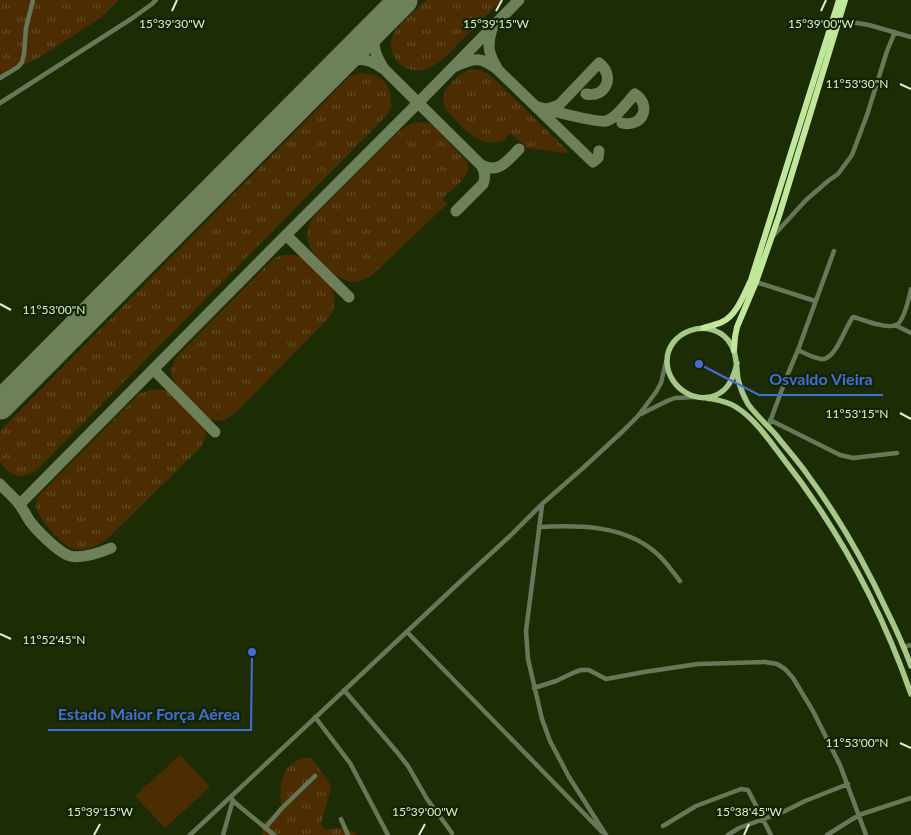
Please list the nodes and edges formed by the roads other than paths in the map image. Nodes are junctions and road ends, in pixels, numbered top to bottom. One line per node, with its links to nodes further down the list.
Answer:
1 (33, 0): 8 (street)
2 (156, 0): 9 (street)
3 (839, 0): 16 (highway)
4 (845, 0): 5 (highway)
5 (839, 20): 6 (street); 10 (highway)
6 (895, 32): 7 (street); 10 (street)
7 (911, 37)
8 (0, 78)
9 (0, 103)
10 (771, 238): 12 (highway)
11 (834, 251): 14 (street)
12 (756, 282): 14 (street); 18 (highway)
13 (911, 289): 15 (street)
14 (815, 301): 19 (street)
15 (895, 325): 17 (street); 19 (street)
16 (703, 328): 18 (main road); 20 (main road)
17 (911, 333)
18 (734, 350): 21 (main road)
19 (798, 350): 25 (street)
20 (667, 360): 22 (main road); 24 (street)
21 (737, 363): 23 (main road); 26 (main road)
22 (695, 397): 23 (main road); 24 (street)
23 (702, 398): 37 (main road)
24 (638, 416): 28 (street)
25 (770, 420): 26 (street); 27 (street)
26 (768, 427): 33 (main road)
27 (897, 453)
28 (542, 504): 29 (street); 31 (street)
29 (539, 527): 30 (street); 35 (street)
30 (680, 582)
31 (407, 632): 36 (street); 55 (street)
32 (911, 645): 33 (street)
33 (904, 647): 34 (main road)
34 (911, 666)
35 (534, 688): 40 (street); 55 (street)
36 (344, 690): 38 (street); 49 (street)
37 (911, 694)
38 (315, 717): 41 (street); 54 (street)
39 (315, 776): 48 (street)
40 (848, 784): 44 (street); 46 (street)
41 (233, 794): 43 (street); 50 (street)
42 (911, 798): 44 (street)
43 (232, 801): 48 (street); 51 (street)
44 (859, 815): 58 (street); 59 (street)
45 (341, 819): 53 (street)
46 (764, 820): 47 (street); 56 (street); 57 (street)
47 (663, 826)
48 (265, 828): 52 (street)
49 (452, 833)
50 (190, 835)
51 (223, 835)
52 (274, 835)
53 (348, 835)
54 (388, 835)
55 (605, 835)
56 (728, 835)
57 (771, 835)
58 (827, 835)
59 (866, 835)

